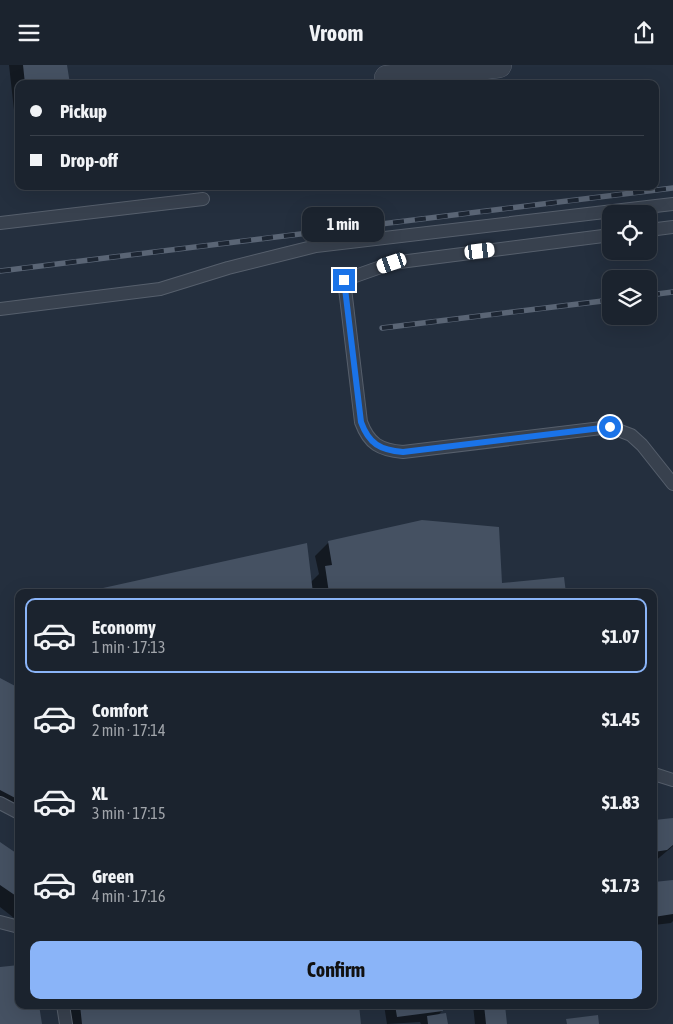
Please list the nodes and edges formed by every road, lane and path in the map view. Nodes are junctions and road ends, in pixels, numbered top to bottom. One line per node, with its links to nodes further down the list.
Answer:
1 (499, 65): 2 (street)
2 (387, 78)
3 (203, 199): 5 (lane)
4 (673, 204): 9 (lane)
5 (0, 223)
6 (673, 227): 7 (lane)
7 (657, 229)
8 (602, 236): 10 (lane)
9 (0, 309)
10 (673, 484)
11 (657, 775): 12 (lane)
12 (673, 780)
13 (0, 803): 14 (lane)
14 (15, 811)
15 (0, 922): 16 (lane)
16 (15, 926)
17 (64, 1009): 18 (lane)
18 (66, 1024)

